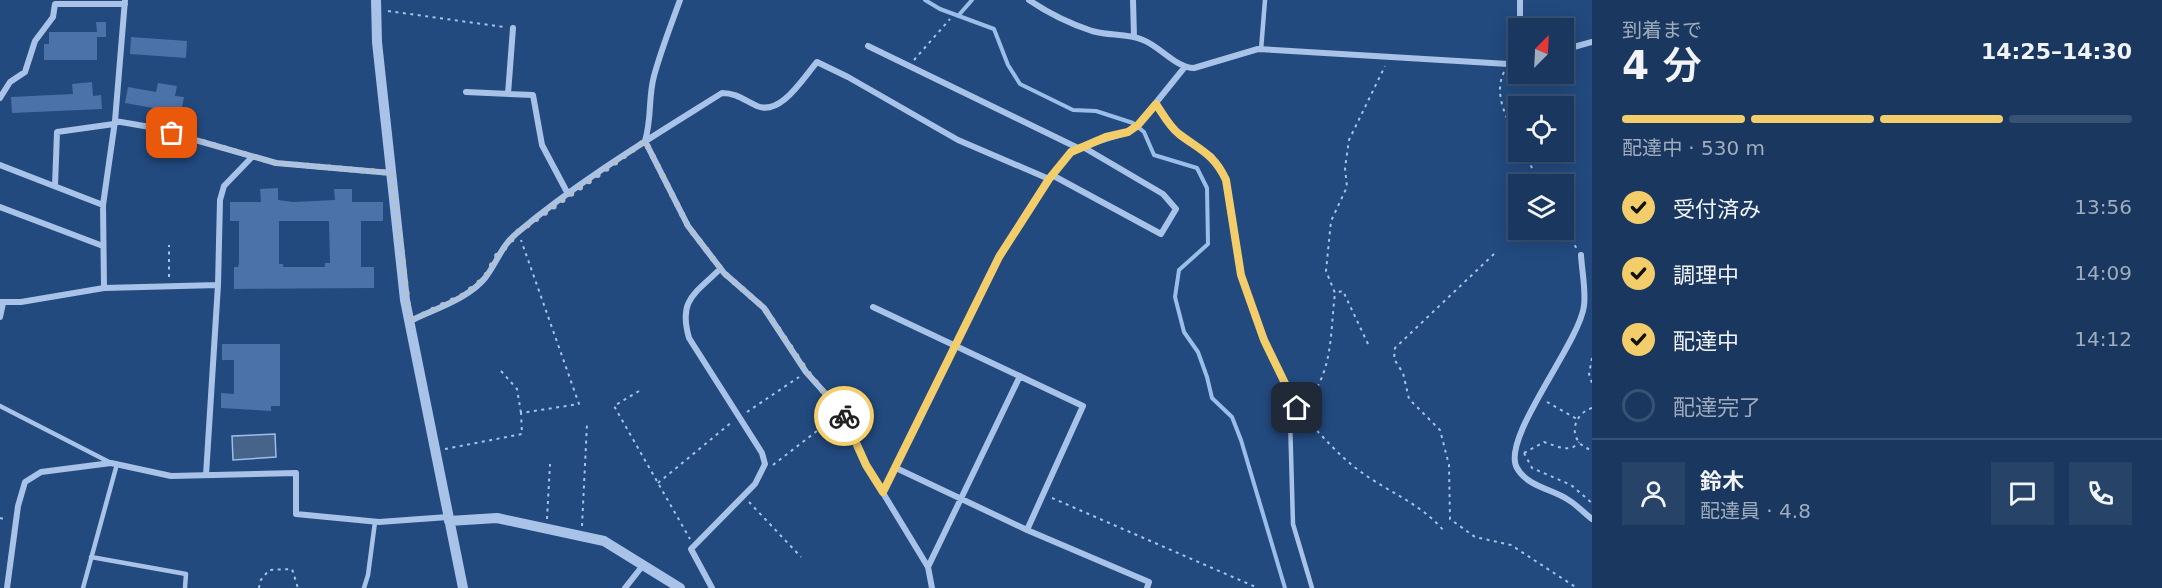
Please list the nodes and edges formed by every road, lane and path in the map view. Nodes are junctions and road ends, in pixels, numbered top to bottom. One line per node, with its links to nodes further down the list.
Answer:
1 (680, 0): 26 (street)
2 (1029, 0): 11 (street)
3 (1133, 0): 11 (street)
4 (1265, 0): 15 (lane)
5 (1520, 0): 8 (street)
6 (125, 2): 22 (street); 25 (street)
7 (376, 5): 10 (path); 30 (street)
8 (1520, 18)
9 (950, 19): 18 (path)
10 (513, 28): 21 (street)
11 (1134, 36): 19 (street)
12 (1592, 42): 14 (street)
13 (868, 46): 18 (street)
14 (1574, 47)
15 (1261, 50): 16 (street); 19 (street)
16 (1389, 58): 17 (street); 45 (path)
17 (1508, 64): 24 (path)
18 (909, 66): 27 (street)
19 (1184, 68): 23 (street)
20 (466, 92): 21 (street)
21 (508, 94): 33 (street)
22 (0, 98)
23 (1156, 104): 27 (street); 60 (lane)
24 (1508, 117)
25 (115, 122): 28 (street); 32 (street); 34 (street)
26 (645, 141): 31 (street); 33 (street); 41 (street)
27 (1080, 147): 31 (street); 31 (street)
28 (252, 157): 30 (street); 42 (street)
29 (0, 165): 32 (street)
30 (392, 173): 49 (street)
31 (1051, 177): 51 (street)
32 (55, 186): 34 (street)
33 (568, 194): 36 (street)
34 (103, 205): 38 (street)
35 (0, 207): 38 (street)
36 (518, 232): 49 (street); 63 (path)
37 (169, 245): 43 (path)
38 (103, 246): 44 (street)
39 (1494, 254): 109 (path)
40 (1581, 255): 84 (street)
41 (720, 269): 54 (street); 64 (street)
42 (218, 285): 43 (street); 75 (street)
43 (168, 286): 44 (street)
44 (104, 288): 46 (street)
45 (1335, 293): 50 (path); 60 (path)
46 (1, 302): 48 (street)
47 (873, 307): 51 (street)
48 (0, 317)
49 (410, 321): 70 (street)
50 (1368, 344)
51 (956, 345): 55 (street); 74 (street)
52 (1592, 358): 56 (path)
53 (501, 371): 63 (path)
54 (807, 372): 62 (street); 64 (path)
55 (1020, 376): 79 (street); 81 (street)
56 (1592, 383)
57 (639, 391): 77 (path)
58 (1547, 402): 65 (path)
59 (0, 406): 72 (lane)
60 (1297, 408): 88 (path); 108 (lane)
61 (1592, 408): 65 (path)
62 (842, 412): 76 (path); 78 (street)
63 (520, 413): 70 (path)
64 (739, 417): 76 (street); 77 (path)
65 (1577, 419): 68 (path)
66 (587, 424): 89 (path)
67 (1524, 442): 71 (path)
68 (1579, 442): 69 (path); 71 (path)
69 (1592, 450)
70 (436, 451): 83 (street)
71 (1524, 453): 82 (path)
72 (114, 463): 75 (street); 91 (lane); 95 (street)
73 (550, 464): 86 (path)
74 (896, 468): 78 (street); 81 (street)
75 (206, 475): 85 (street)
76 (759, 476): 80 (street)
77 (658, 483): 90 (path)
78 (883, 492): 94 (street)
79 (1044, 494): 87 (street); 107 (path)
80 (743, 495): 90 (street); 92 (path)
81 (962, 499): 87 (street); 94 (street)
82 (1592, 503)
83 (449, 519): 85 (street); 86 (street); 101 (street)
84 (1592, 519)
85 (375, 522): 100 (lane)
86 (546, 527): 89 (street)
87 (1027, 530): 106 (street)
88 (1444, 531)
89 (581, 535): 93 (street)
90 (693, 544): 104 (street)
91 (91, 557): 96 (lane); 97 (lane)
92 (801, 557)
93 (644, 563): 102 (street); 103 (street)
94 (928, 567): 105 (street)
95 (7, 588)
96 (83, 588)
97 (185, 588)
98 (259, 588): 99 (path)
99 (298, 588)
100 (364, 588)
101 (463, 588)
102 (625, 588)
103 (680, 588)
104 (712, 588)
105 (932, 588)
106 (1147, 588)
107 (1258, 588)
108 (1312, 588)
109 (1577, 588)

